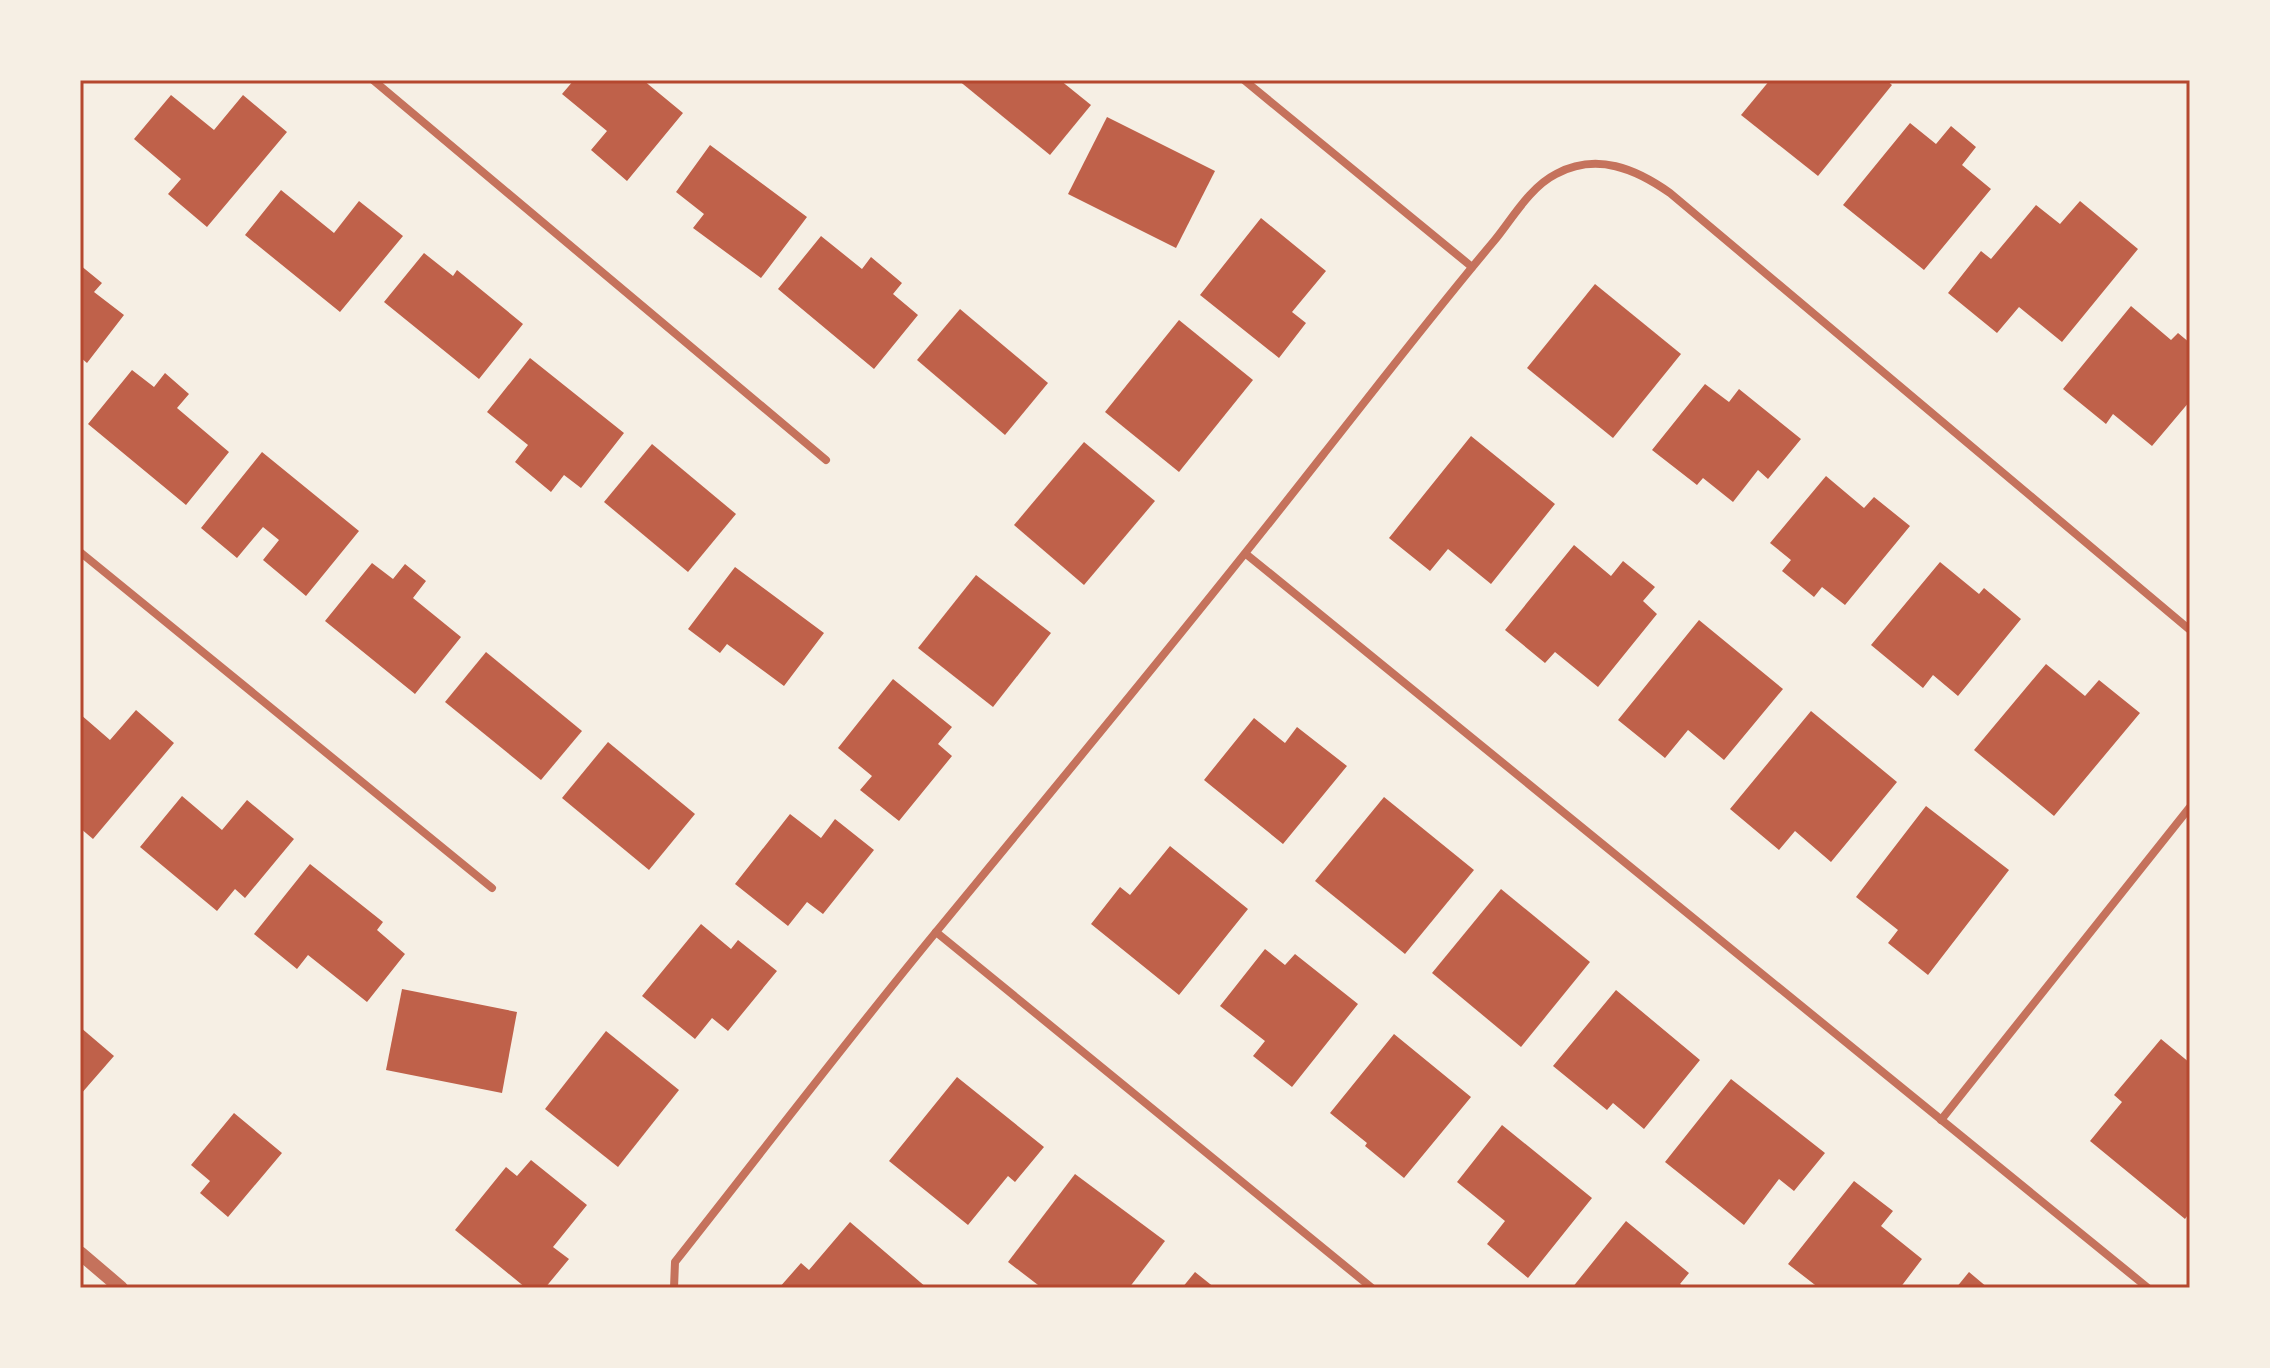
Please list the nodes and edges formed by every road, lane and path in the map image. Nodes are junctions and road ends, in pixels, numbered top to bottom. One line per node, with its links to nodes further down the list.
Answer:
1 (373, 80): 4 (street)
2 (1244, 80): 3 (street)
3 (1472, 267): 6 (street); 7 (street)
4 (826, 460)
5 (80, 552): 9 (street)
6 (1246, 554): 10 (street); 11 (street)
7 (2190, 630)
8 (2190, 807): 11 (street)
9 (492, 888)
10 (936, 932): 14 (street); 15 (street)
11 (1941, 1120): 16 (street)
12 (80, 1253): 13 (street)
13 (121, 1288)
14 (674, 1288)
15 (1372, 1288)
16 (2148, 1288)

